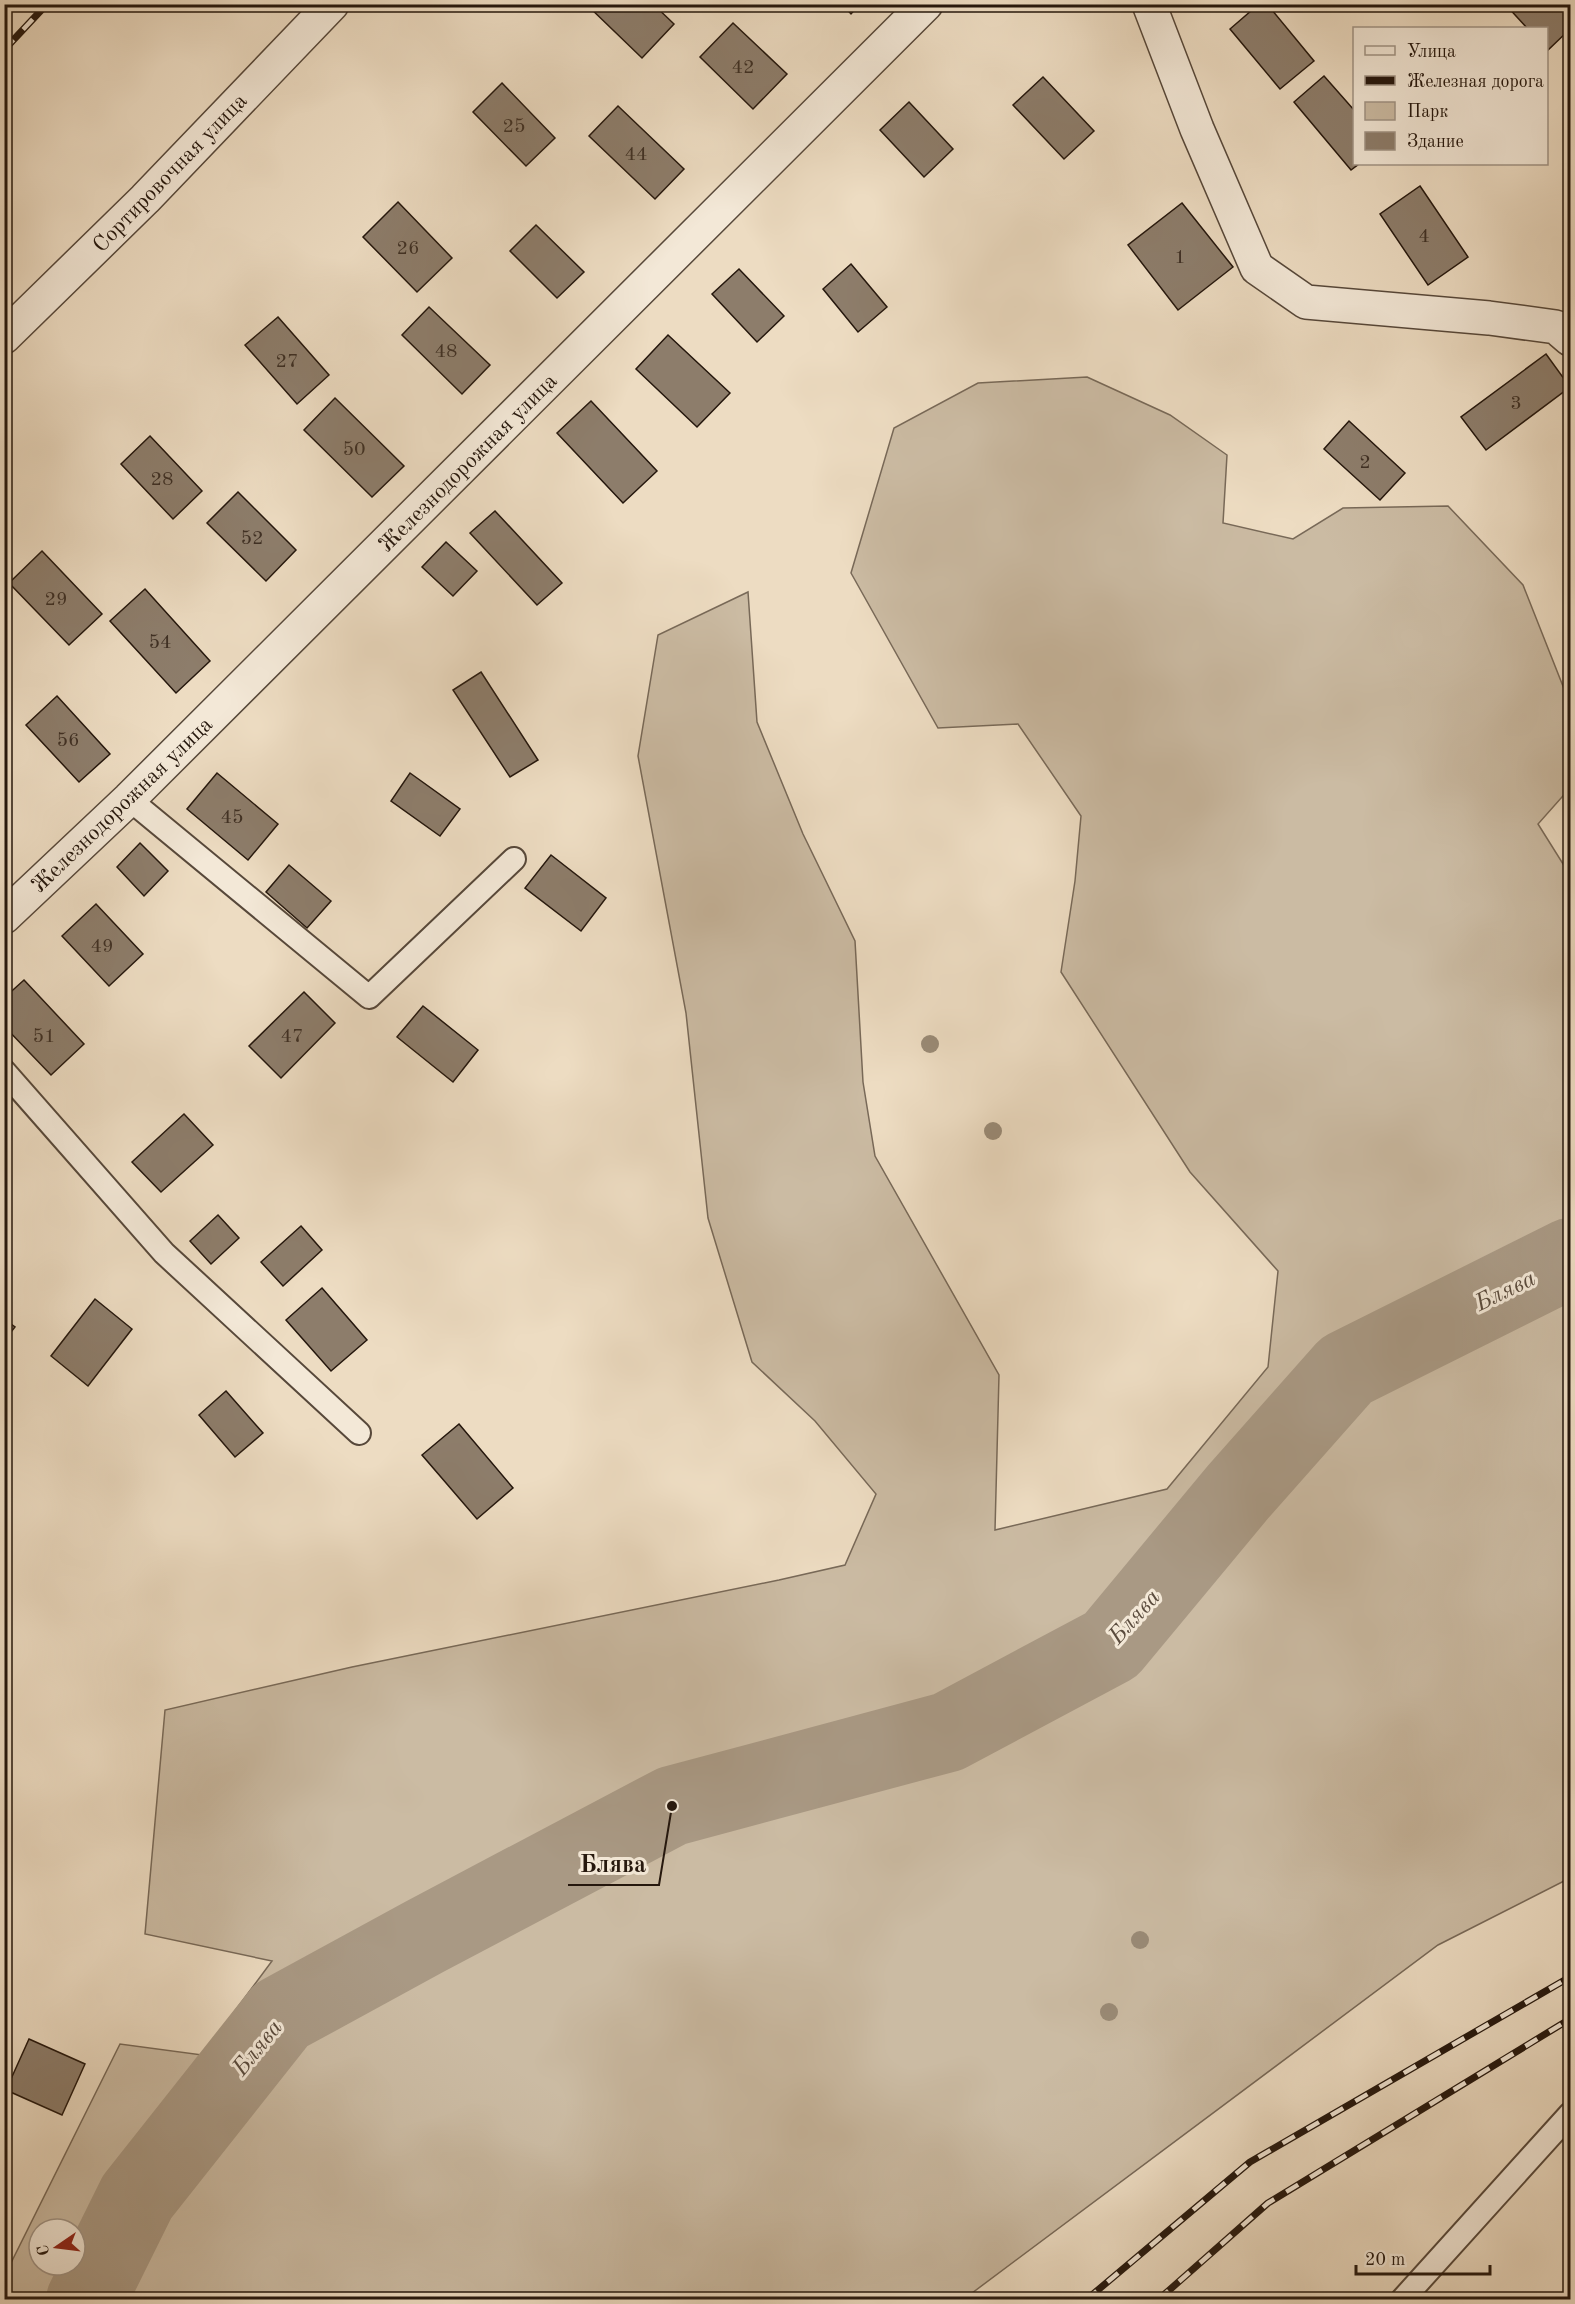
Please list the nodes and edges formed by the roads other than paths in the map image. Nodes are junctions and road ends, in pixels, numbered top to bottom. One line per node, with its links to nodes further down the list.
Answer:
1 (332, 4): 4 (street, Сортировочная улица)
2 (926, 4): 6 (street, Железнодорожная улица)
3 (1149, 4): 5 (street)
4 (4, 337)
5 (1570, 339)
6 (129, 799): 7 (lane); 8 (street, Железнодорожная улица)
7 (514, 859)
8 (4, 917)
9 (4, 1071): 10 (lane)
10 (359, 1433)
11 (1570, 2114): 12 (lane)
12 (1402, 2300)

